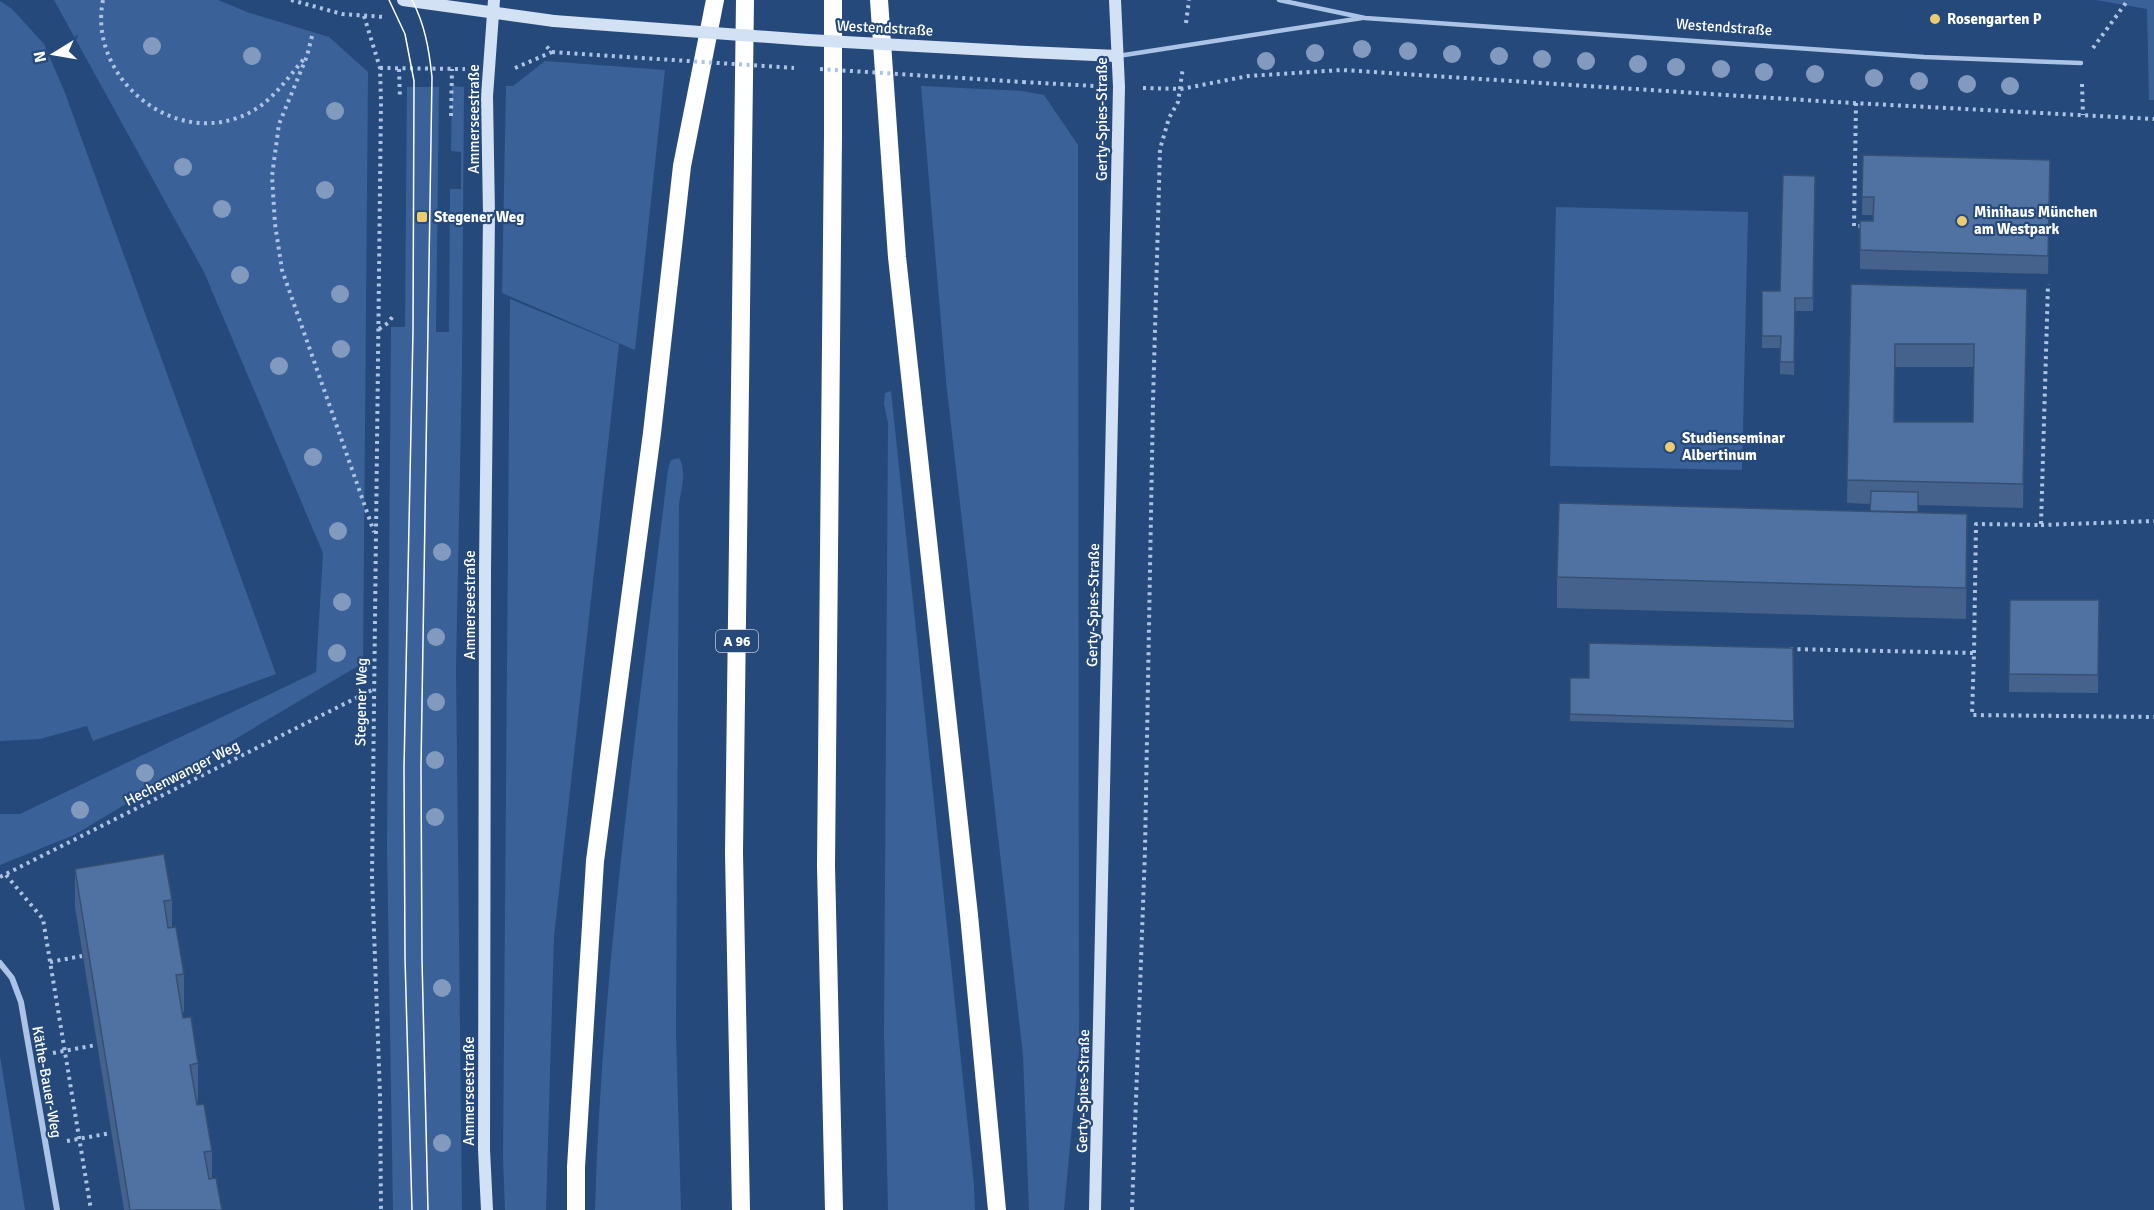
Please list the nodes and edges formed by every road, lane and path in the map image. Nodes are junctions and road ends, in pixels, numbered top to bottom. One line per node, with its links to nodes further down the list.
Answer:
1 (103, 0): 16 (path)
2 (291, 0): 32 (path, Stegener Weg)
3 (403, 0): 12 (main road, Westendstraße)
4 (494, 0): 12 (main road, Ammerseestraße)
5 (715, 0): 55 (highway)
6 (745, 0): 56 (highway, A 96)
7 (833, 0): 57 (highway)
8 (879, 0): 58 (highway)
9 (1115, 0): 17 (main road, Gerty-Spies-Straße)
10 (1280, 0): 13 (lane, Westendstraße)
11 (2128, 0): 18 (path)
12 (494, 13): 17 (main road, Westendstraße, bridge); 54 (main road, Ammerseestraße)
13 (1365, 18): 17 (lane, Westendstraße); 18 (lane, Westendstraße)
14 (312, 36): 16 (path)
15 (552, 52): 20 (path, bridge)
16 (307, 56): 35 (path)
17 (1117, 56): 59 (main road, Gerty-Spies-Straße)
18 (2081, 63): 27 (path)
19 (399, 68): 24 (path)
20 (799, 68)
21 (452, 69): 26 (path)
22 (811, 69): 23 (path, bridge)
23 (1023, 82)
24 (400, 98)
25 (1856, 103): 27 (path); 29 (path); 60 (path)
26 (451, 116)
27 (2083, 116): 28 (path)
28 (2154, 119)
29 (1874, 226)
30 (2048, 284): 34 (path)
31 (393, 316): 32 (path)
32 (378, 329): 35 (path, Stegener Weg)
33 (2154, 521): 34 (path)
34 (2041, 525): 37 (path)
35 (375, 536): 38 (path, Stegener Weg)
36 (1784, 649): 37 (path)
37 (1974, 654): 39 (path)
38 (374, 689): 40 (path, Hechenwanger Weg); 53 (path, Stegener Weg)
39 (2154, 717)
40 (6, 875): 41 (path, Hechenwanger Weg); 43 (path)
41 (0, 877)
42 (82, 956): 43 (path)
43 (50, 962): 46 (path)
44 (0, 963): 51 (street, Käthe-Bauer-Weg)
45 (96, 1045): 46 (path)
46 (64, 1050): 47 (path); 49 (path)
47 (42, 1054)
48 (111, 1133): 49 (path)
49 (79, 1139): 50 (path); 52 (path)
50 (57, 1143)
51 (57, 1210)
52 (91, 1210)
53 (381, 1210)
54 (487, 1210)
55 (576, 1210)
56 (741, 1210)
57 (834, 1210)
58 (997, 1210)
59 (1095, 1210)
60 (1132, 1210)

